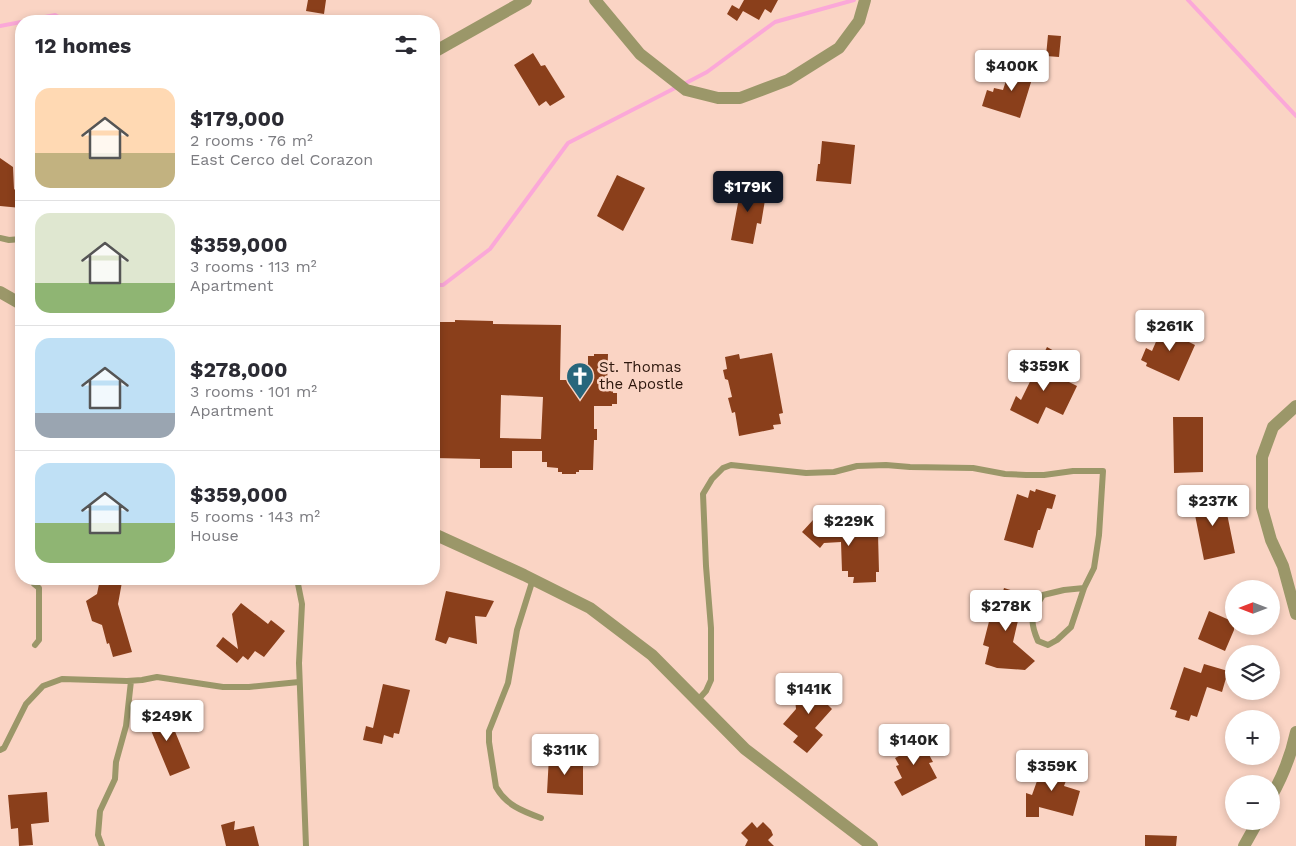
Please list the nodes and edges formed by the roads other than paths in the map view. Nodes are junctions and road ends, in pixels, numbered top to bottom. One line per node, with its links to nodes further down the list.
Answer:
1 (526, 0): 4 (street)
2 (595, 0): 3 (street)
3 (865, 0)
4 (440, 49)
5 (0, 238): 6 (lane)
6 (15, 240)
7 (0, 292): 8 (street)
8 (15, 301)
9 (1296, 406): 15 (street)
10 (440, 537): 11 (street)
11 (532, 579): 19 (street); 23 (lane)
12 (35, 585): 16 (lane)
13 (298, 585): 18 (lane)
14 (1084, 588): 14 (lane); 19 (lane)
15 (1296, 614)
16 (35, 645)
17 (131, 680): 18 (lane); 21 (lane); 25 (lane)
18 (300, 682): 26 (lane)
19 (697, 701): 27 (street)
20 (1296, 732): 22 (street)
21 (0, 750)
22 (1280, 781)
23 (541, 818)
24 (1253, 830): 28 (street)
25 (102, 846)
26 (306, 846)
27 (872, 846)
28 (1244, 846)

